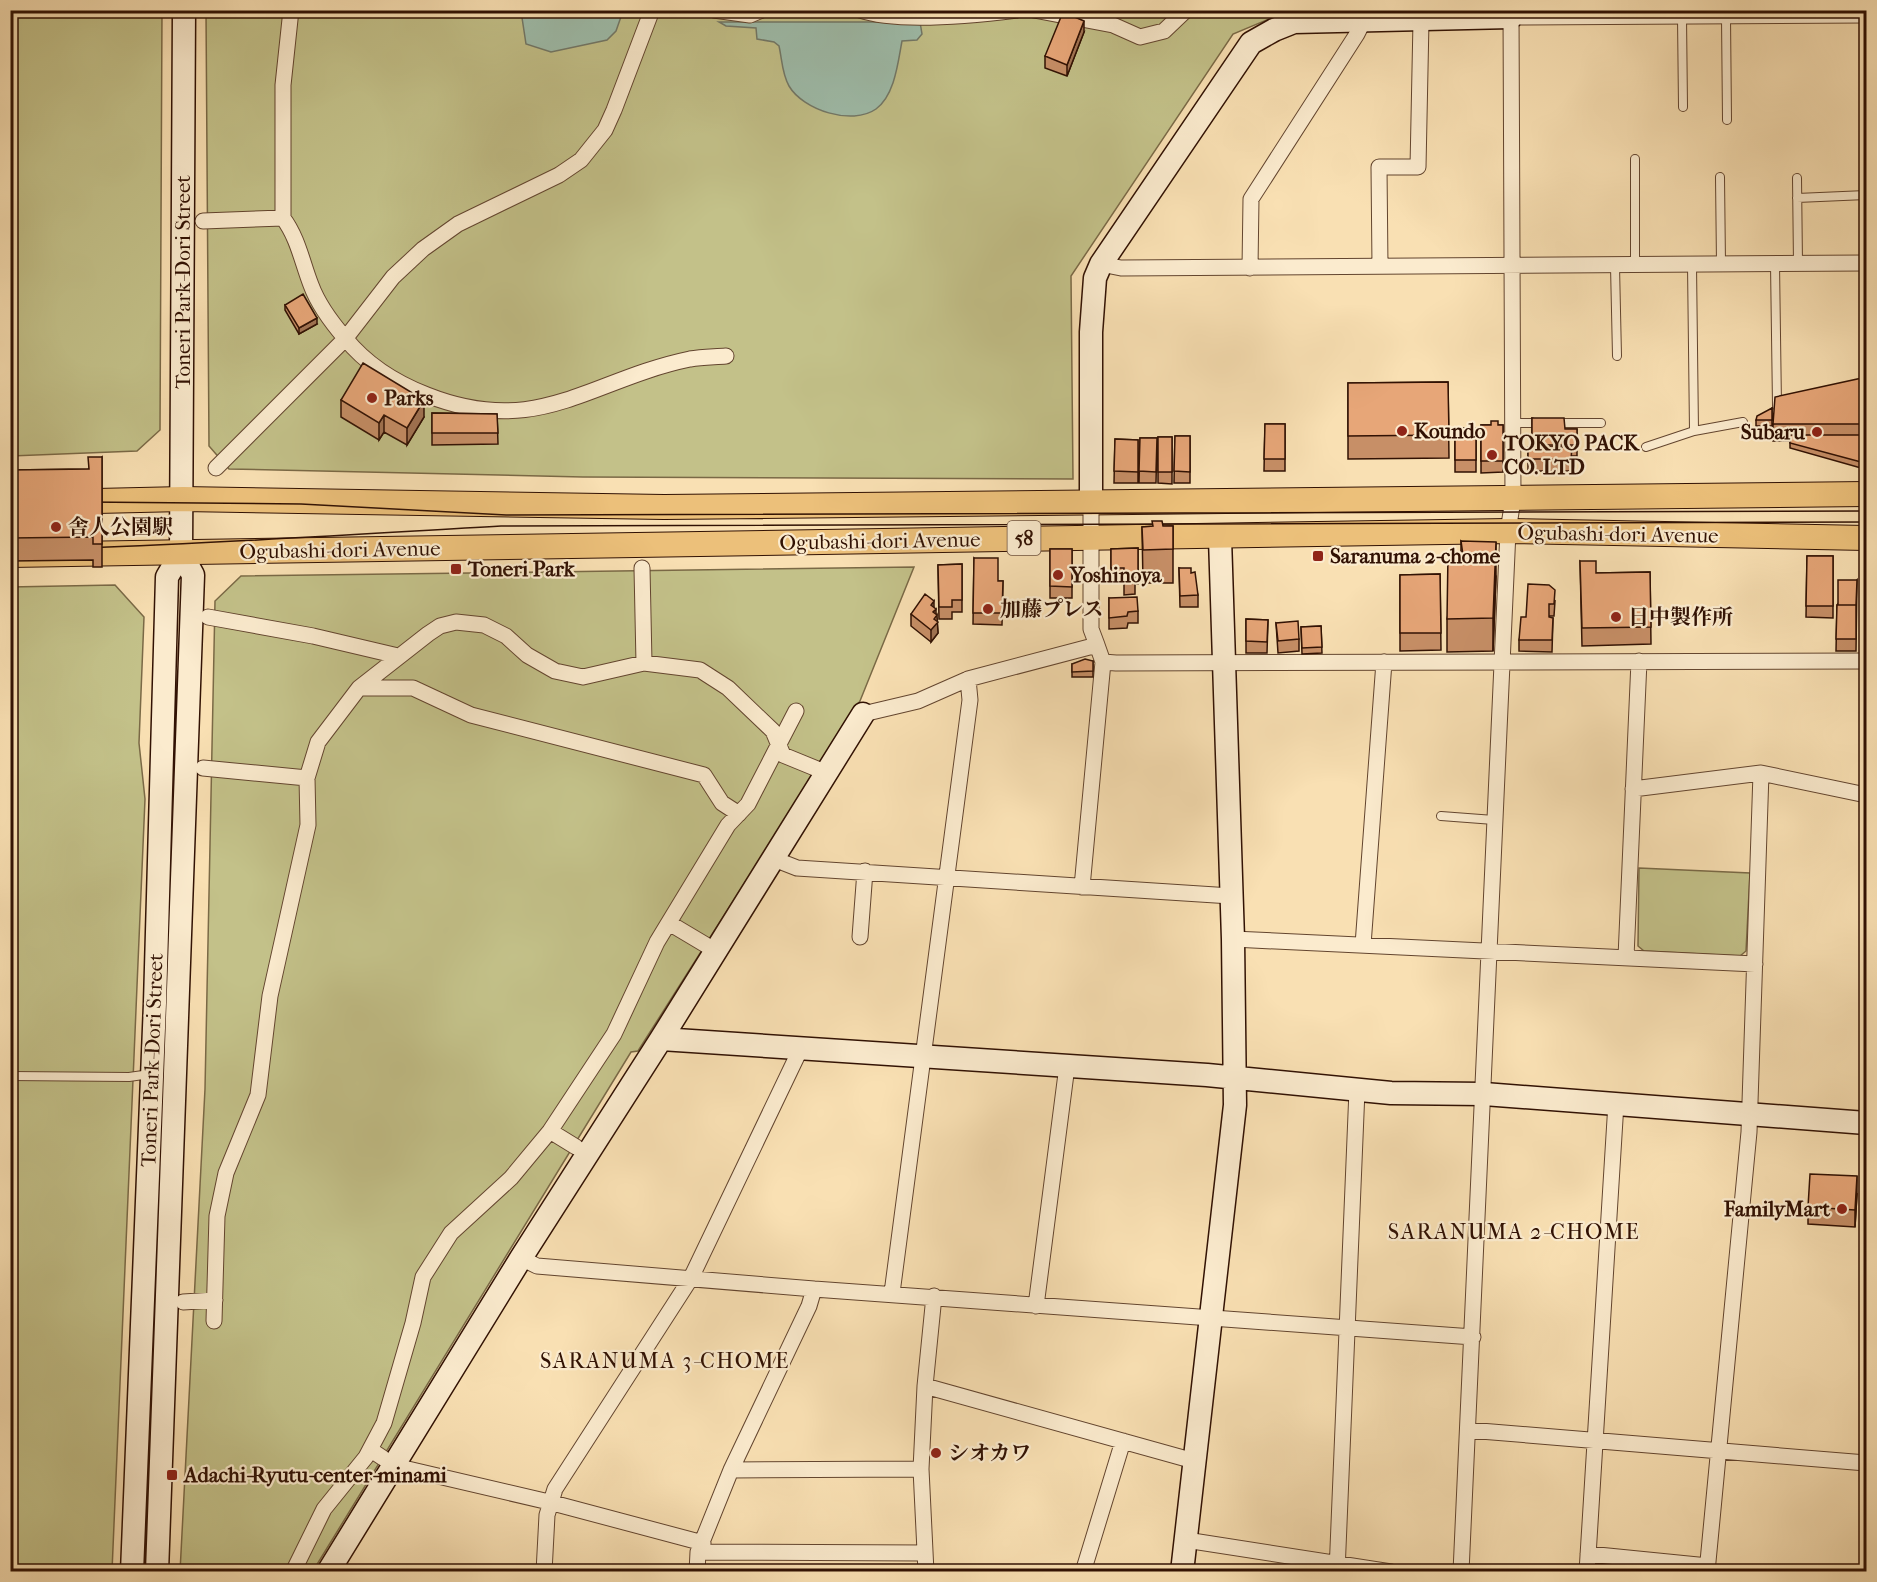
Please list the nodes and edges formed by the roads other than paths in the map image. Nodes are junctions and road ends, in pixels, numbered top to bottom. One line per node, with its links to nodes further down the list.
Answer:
1 (184, 10): 49 (street, Toneri Park-Dori Street)
2 (291, 10): 25 (street)
3 (714, 10): 4 (street)
4 (762, 10)
5 (860, 10): 6 (street)
6 (1017, 10)
7 (1034, 10): 9 (street)
8 (1186, 10): 9 (street)
9 (1060, 13)
10 (1821, 13): 12 (street); 15 (street)
11 (1511, 14): 13 (street); 14 (street); 30 (street)
12 (1866, 15)
13 (1428, 17): 17 (street); 35 (street)
14 (1682, 17): 15 (street); 18 (lane)
15 (1726, 17): 19 (lane)
16 (649, 18): 38 (street)
17 (1364, 20): 29 (street); 37 (street)
18 (1683, 107)
19 (1727, 120)
20 (1635, 159): 33 (lane)
21 (1720, 177): 31 (lane)
22 (1797, 178): 23 (lane)
23 (1797, 198): 24 (lane); 27 (lane)
24 (1866, 198)
25 (283, 218): 26 (street); 38 (street)
26 (203, 221)
27 (1798, 263): 28 (street); 32 (street)
28 (1866, 263)
29 (1101, 264): 37 (street); 52 (street)
30 (1513, 264): 35 (street); 36 (street); 43 (street)
31 (1721, 264): 32 (street); 34 (street)
32 (1775, 264): 41 (lane)
33 (1635, 265): 34 (street); 36 (street)
34 (1692, 265): 45 (lane)
35 (1380, 266): 37 (street)
36 (1615, 266): 40 (lane)
37 (1250, 268)
38 (345, 339): 39 (street); 47 (street)
39 (726, 356)
40 (1617, 356)
41 (1777, 406)
42 (1743, 422): 45 (lane)
43 (1513, 423): 44 (lane); 50 (street)
44 (1601, 423)
45 (1694, 431): 46 (lane)
46 (1646, 447)
47 (216, 468)
48 (1866, 494): 50 (main road, Ogubashi-dori Avenue / 58)
49 (183, 499): 51 (main road, 58); 52 (main road, Ogubashi-dori Avenue / 58); 57 (street, Toneri Park-Dori Street)
50 (1513, 500): 52 (main road, Ogubashi-dori Avenue / 58); 53 (street)
51 (10, 503)
52 (1091, 503): 54 (street)
53 (1508, 531): 55 (main road, Ogubashi-dori Avenue / 58); 56 (main road, Ogubashi-dori Avenue / 58); 67 (street)
54 (1090, 537): 55 (main road, Ogubashi-dori Avenue / 58); 57 (main road, Ogubashi-dori Avenue / 58); 61 (street)
55 (1220, 538): 69 (street)
56 (1866, 538)
57 (181, 553): 58 (main road, 58); 101 (street, Toneri Park-Dori Street); 141 (street, Toneri Park-Dori Street)
58 (10, 555)
59 (642, 568): 68 (street)
60 (208, 617): 62 (street)
61 (1097, 645): 65 (street); 70 (street)
62 (398, 656): 68 (street); 71 (street)
63 (1638, 661): 64 (street); 67 (street); 79 (street)
64 (1866, 661)
65 (1103, 662): 69 (street); 87 (street)
66 (1384, 662): 67 (street); 69 (street); 92 (street)
67 (1503, 662): 83 (street)
68 (645, 663): 74 (street)
69 (1223, 663): 88 (street)
70 (968, 679): 73 (street); 86 (street)
71 (359, 688): 78 (street); 81 (street)
72 (796, 711): 74 (street)
73 (863, 714): 76 (street)
74 (778, 744): 76 (street); 81 (street)
75 (203, 768): 78 (street)
76 (827, 773): 84 (street)
77 (1761, 773): 79 (street); 80 (street); 96 (street)
78 (307, 778): 116 (street)
79 (1633, 789): 95 (street)
80 (1866, 795)
81 (739, 814): 89 (street)
82 (1441, 816): 83 (lane)
83 (1494, 820): 94 (street)
84 (774, 859): 85 (street); 93 (street)
85 (865, 871): 86 (street); 90 (street)
86 (947, 877): 87 (street); 99 (street)
87 (1082, 887): 88 (street)
88 (1231, 896): 91 (street)
89 (669, 923): 93 (street); 109 (street)
90 (860, 937)
91 (1233, 939): 92 (street); 103 (street)
92 (1363, 945): 94 (street)
93 (716, 951): 97 (street)
94 (1490, 951): 95 (street); 105 (street)
95 (1626, 957): 96 (street)
96 (1755, 964): 107 (street)
97 (661, 1039): 98 (street); 111 (street)
98 (800, 1050): 99 (street); 112 (street)
99 (924, 1056): 100 (street); 114 (street)
100 (1067, 1066): 103 (street); 118 (street)
101 (152, 1074): 102 (lane); 140 (street, Toneri Park-Dori Street)
102 (10, 1076)
103 (1234, 1077): 104 (street); 119 (street)
104 (1357, 1090): 105 (street); 121 (street)
105 (1484, 1094): 106 (street); 122 (street)
106 (1616, 1103): 107 (street); 126 (street)
107 (1750, 1113): 108 (street); 127 (street)
108 (1866, 1123)
109 (550, 1131): 110 (street); 128 (street)
110 (576, 1147)
111 (521, 1258): 112 (street); 128 (street)
112 (691, 1278): 113 (street); 133 (street)
113 (814, 1289): 114 (street); 132 (street)
114 (892, 1293): 115 (street)
115 (934, 1296): 118 (street); 123 (street)
116 (214, 1300): 117 (street); 120 (street)
117 (183, 1302)
118 (1035, 1306): 119 (street)
119 (1209, 1319): 121 (street); 129 (street)
120 (214, 1321)
121 (1346, 1329): 122 (street); 138 (street)
122 (1473, 1337): 124 (street)
123 (925, 1386): 125 (street); 131 (street)
124 (1468, 1430): 126 (street); 150 (street)
125 (1123, 1441): 129 (street); 147 (street)
126 (1595, 1441): 127 (street); 137 (street)
127 (1719, 1451): 130 (street); 139 (street)
128 (383, 1458): 133 (street); 142 (street); 143 (street)
129 (1194, 1461): 134 (street)
130 (1866, 1463)
131 (921, 1468): 132 (street); 136 (street)
132 (731, 1470): 135 (street)
133 (549, 1502): 135 (street); 144 (street)
134 (1186, 1540): 138 (street); 148 (street)
135 (700, 1548): 136 (street); 145 (street)
136 (925, 1552): 146 (street)
137 (1588, 1554): 139 (street); 151 (street)
138 (1337, 1567): 149 (street)
139 (1708, 1569)
140 (132, 1572)
141 (158, 1572)
142 (293, 1572)
143 (328, 1572)
144 (544, 1572)
145 (698, 1572)
146 (926, 1572)
147 (1083, 1572)
148 (1182, 1572)
149 (1391, 1572)
150 (1461, 1572)
151 (1587, 1572)

